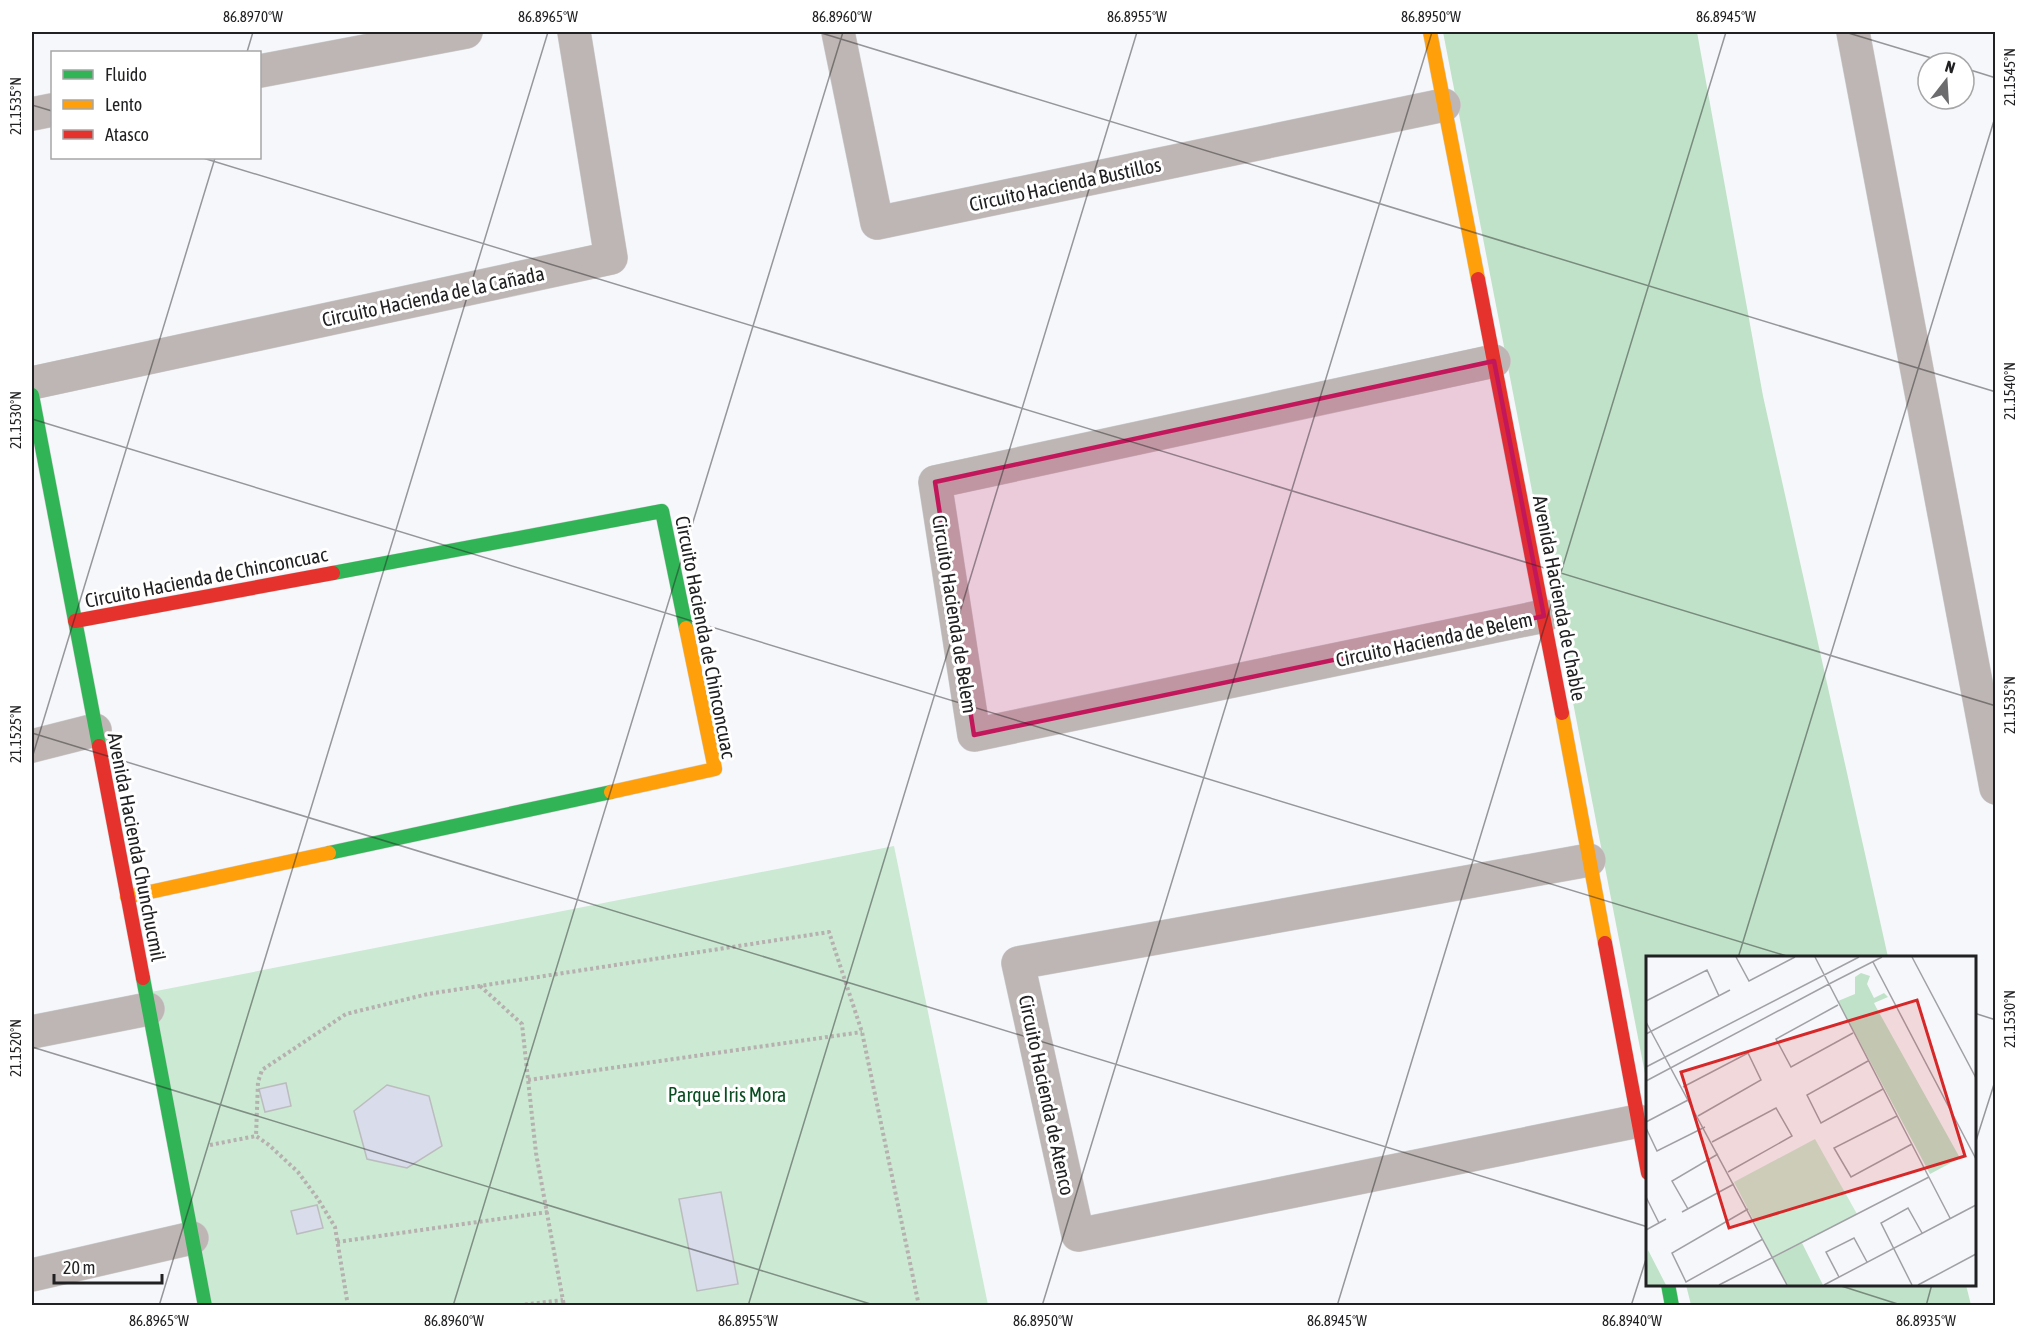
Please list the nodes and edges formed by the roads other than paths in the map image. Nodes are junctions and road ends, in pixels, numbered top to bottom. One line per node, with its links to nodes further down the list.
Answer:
1 (465, 32): 6 (street)
2 (574, 32): 11 (street, Circuito Hacienda de la Cañada)
3 (838, 32): 7 (street, Circuito Hacienda Bustillos)
4 (1430, 32): 7 (street, Avenida Hacienda de Chable)
5 (1853, 32): 18 (street)
6 (261, 71)
7 (1443, 105): 10 (street, Avenida Hacienda de Chable)
8 (51, 110): 9 (street)
9 (32, 114)
10 (1494, 361): 14 (street, Avenida Hacienda de Chable); 14 (street, Circuito Hacienda de Belem)
11 (32, 383)
12 (32, 395): 13 (street, Avenida Hacienda Chunchucmil)
13 (41, 493): 15 (street, Avenida Hacienda Chunchucmil)
14 (1544, 616): 19 (street, Avenida Hacienda de Chable)
15 (75, 621): 16 (street, Avenida Hacienda Chunchucmil); 20 (street, Circuito Hacienda de Chinconcuac)
16 (95, 730): 17 (street); 20 (street, Avenida Hacienda Chunchucmil)
17 (32, 746)
18 (1995, 788)
19 (1589, 860): 23 (street, Avenida Hacienda de Chable); 23 (street, Circuito Hacienda de Atenco)
20 (127, 897): 21 (street, Avenida Hacienda Chunchucmil)
21 (148, 1009): 22 (street); 25 (street, Avenida Hacienda Chunchucmil)
22 (32, 1032)
23 (1638, 1120): 24 (street, Avenida Hacienda de Chable)
24 (1646, 1167)
25 (192, 1238): 26 (street); 28 (street, Avenida Hacienda Chunchucmil)
26 (32, 1275)
27 (1668, 1286): 29 (street)
28 (205, 1305)
29 (1672, 1305)

